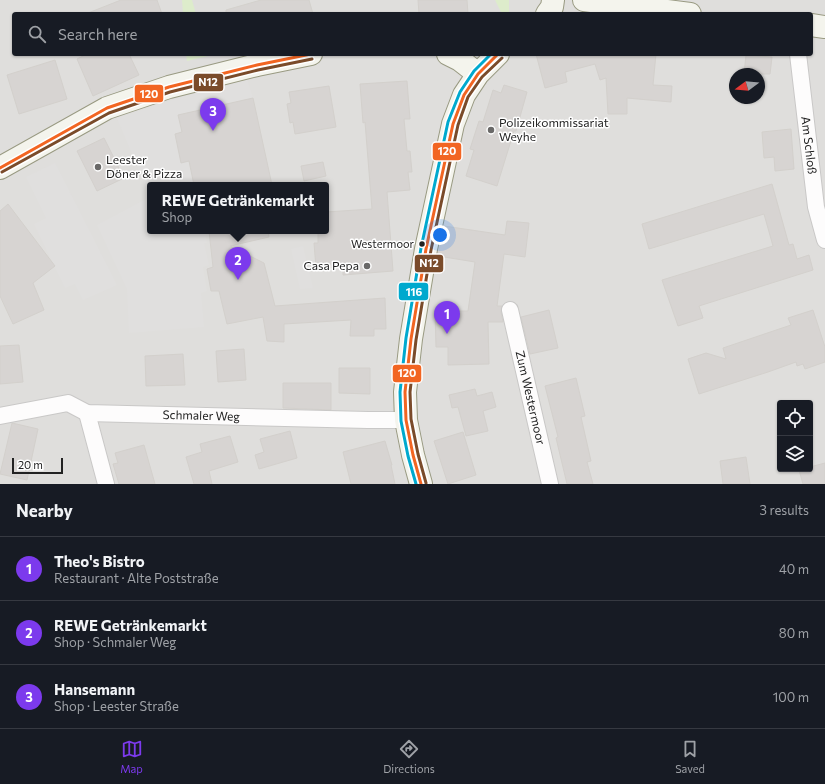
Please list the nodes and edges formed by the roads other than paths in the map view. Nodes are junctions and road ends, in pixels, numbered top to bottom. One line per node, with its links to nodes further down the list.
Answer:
1 (553, 0): 3 (street)
2 (584, 0): 4 (street)
3 (548, 12)
4 (675, 12)
5 (813, 26): 6 (street)
6 (825, 27)
7 (301, 56): 12 (street)
8 (452, 56): 11 (street)
9 (496, 56): 11 (street)
10 (798, 56): 13 (street, Am Schloß)
11 (478, 74): 17 (street)
12 (0, 168)
13 (824, 237)
14 (510, 310): 20 (street, Zum Westermoor)
15 (87, 413): 16 (street, Schmaler Weg); 17 (street, Schmaler Weg); 18 (street)
16 (0, 416)
17 (406, 420): 19 (street)
18 (106, 484)
19 (421, 484)
20 (550, 484)

